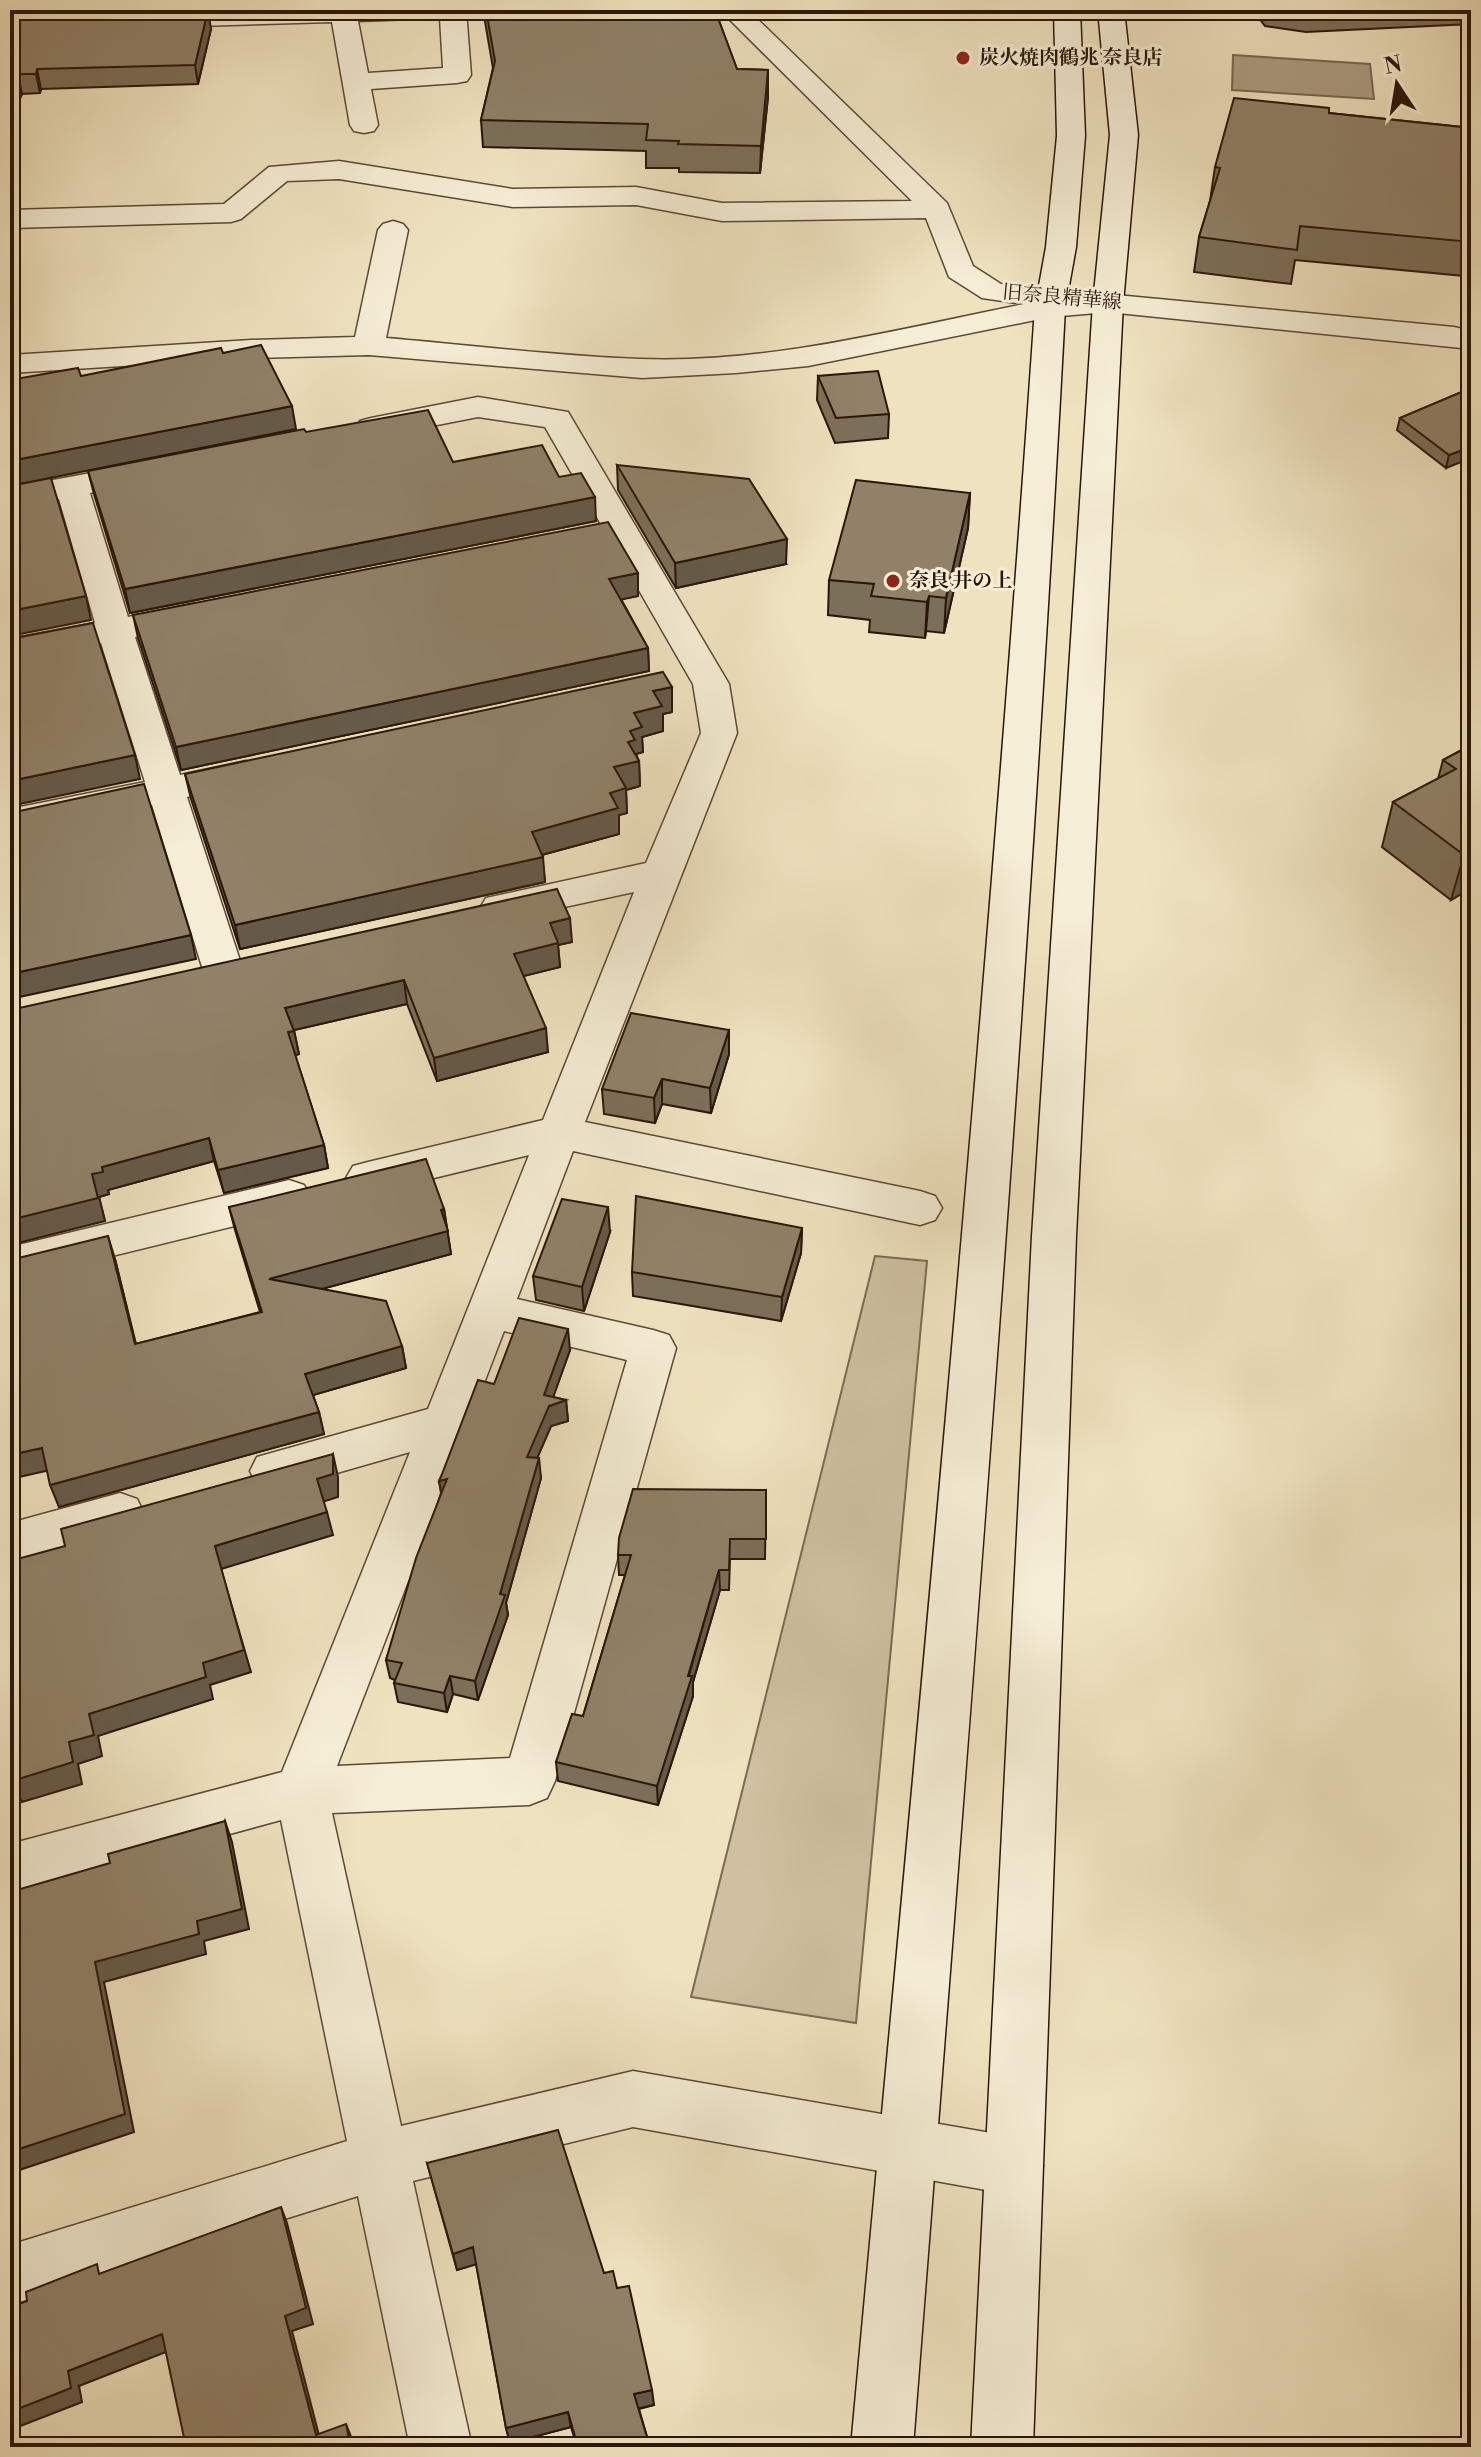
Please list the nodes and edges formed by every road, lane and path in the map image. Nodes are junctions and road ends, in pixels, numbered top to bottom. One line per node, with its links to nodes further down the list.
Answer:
1 (163, 10): 6 (street)
2 (450, 10): 6 (street); 7 (street)
3 (733, 10): 9 (street, 旧奈良精華線)
4 (1067, 10): 12 (street)
5 (1111, 10): 13 (street)
6 (344, 15): 7 (street)
7 (356, 82): 8 (street)
8 (364, 125)
9 (937, 209): 10 (street); 12 (street, 旧奈良精華線)
10 (10, 219)
11 (393, 230): 15 (street)
12 (1050, 302): 13 (street, 旧奈良精華線); 15 (street); 40 (street)
13 (1108, 303): 14 (street, 旧奈良精華線); 42 (street)
14 (1471, 340)
15 (369, 346): 16 (street)
16 (10, 364)
17 (337, 435): 27 (street)
18 (181, 465): 19 (street)
19 (72, 487): 20 (street); 22 (street)
20 (10, 498)
21 (220, 609): 22 (street)
22 (113, 631): 23 (street); 25 (street)
23 (10, 650)
24 (275, 767): 25 (street)
25 (168, 790): 26 (street); 29 (street)
26 (10, 822)
27 (661, 873): 28 (street); 30 (street)
28 (464, 916)
29 (223, 970)
30 (559, 1132): 31 (street); 32 (street); 33 (street)
31 (920, 1208)
32 (10, 1264)
33 (489, 1310): 34 (street); 38 (street)
34 (445, 1423): 35 (street); 38 (street)
35 (235, 1481)
36 (160, 1502): 37 (street)
37 (10, 1544)
38 (301, 1791): 39 (street); 41 (street)
39 (10, 1869)
40 (907, 2147): 41 (street); 42 (street); 45 (street)
41 (380, 2160): 43 (street); 44 (street)
42 (1014, 2166): 46 (street)
43 (10, 2275)
44 (441, 2447)
45 (882, 2447)
46 (1002, 2447)

